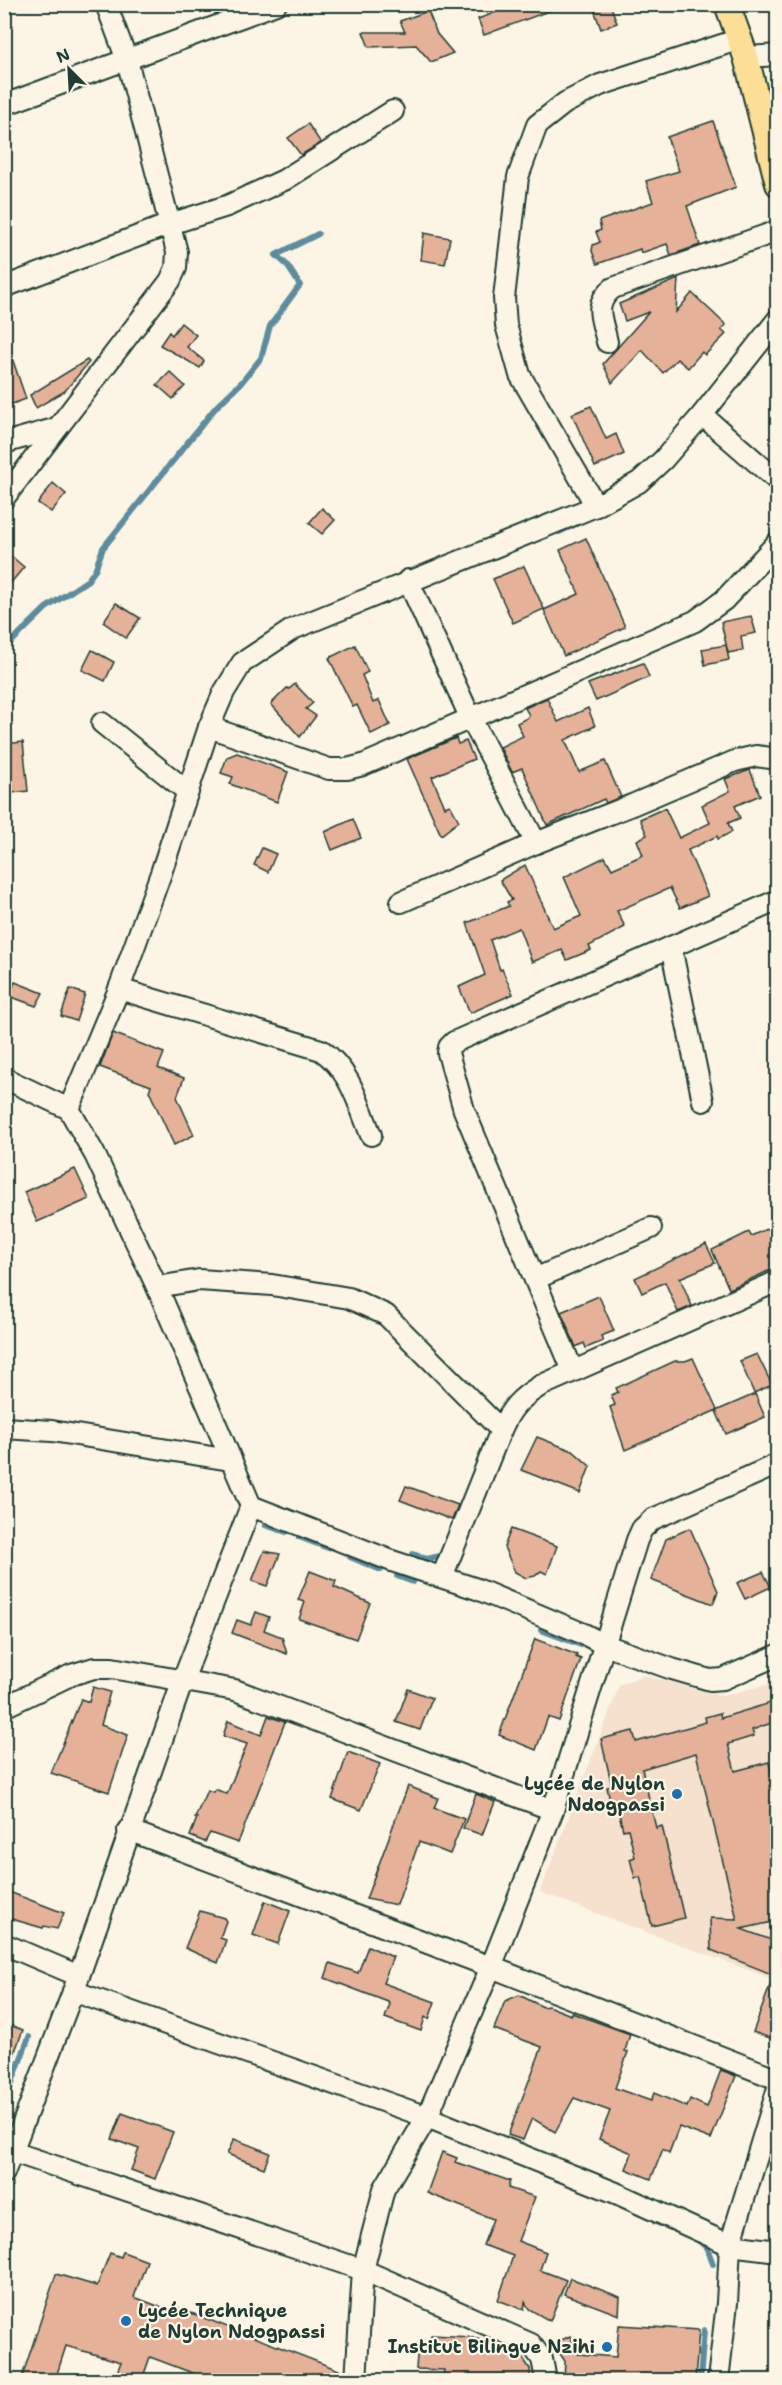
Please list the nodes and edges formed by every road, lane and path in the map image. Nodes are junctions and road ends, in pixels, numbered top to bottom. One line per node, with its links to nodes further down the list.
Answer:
1 (106, 4): 6 (street)
2 (276, 4): 6 (street)
3 (727, 4): 4 (main road)
4 (743, 48): 5 (street); 9 (main road); 20 (street)
5 (777, 55)
6 (127, 60): 7 (street); 10 (street)
7 (4, 105)
8 (393, 111): 10 (street)
9 (777, 184)
10 (170, 224): 12 (street); 16 (street)
11 (777, 231): 14 (street)
12 (4, 286)
13 (777, 319): 15 (street)
14 (607, 342)
15 (702, 415): 18 (street); 20 (street)
16 (57, 428): 17 (street); 19 (street)
17 (4, 443)
18 (777, 481)
19 (4, 498)
20 (596, 506): 22 (street)
21 (777, 542): 23 (street)
22 (408, 580): 23 (street); 25 (street)
23 (470, 717): 25 (street); 28 (street)
24 (102, 723): 27 (street)
25 (209, 727): 27 (street)
26 (777, 759): 28 (street)
27 (188, 792): 32 (street)
28 (536, 843): 30 (street)
29 (777, 900): 31 (street)
30 (401, 902)
31 (671, 947): 34 (street); 38 (street)
32 (119, 989): 35 (street); 36 (street)
33 (4, 1078): 35 (street)
34 (703, 1101)
35 (69, 1109): 40 (street)
36 (371, 1135)
37 (651, 1227): 38 (street)
38 (534, 1279): 41 (street)
39 (776, 1286): 41 (street)
40 (157, 1287): 43 (street); 44 (street)
41 (573, 1371): 43 (street)
42 (4, 1428): 44 (street)
43 (501, 1430): 47 (street)
44 (230, 1460): 46 (street)
45 (777, 1464): 48 (street)
46 (251, 1506): 47 (street); 50 (street)
47 (442, 1577): 48 (street)
48 (605, 1645): 49 (street); 52 (street)
49 (777, 1655)
50 (183, 1680): 51 (street); 52 (street); 53 (street)
51 (4, 1707)
52 (553, 1809): 55 (street)
53 (128, 1830): 55 (street); 56 (street)
54 (4, 1944): 56 (street)
55 (491, 1966): 57 (street); 59 (street)
56 (76, 1983): 59 (street); 60 (street)
57 (777, 2079)
58 (777, 2088): 62 (street)
59 (427, 2117): 62 (street); 64 (street)
60 (13, 2152): 61 (street); 64 (street)
61 (4, 2173)
62 (730, 2245): 63 (street); 67 (street)
63 (777, 2251)
64 (363, 2270): 65 (street); 66 (street)
65 (356, 2380)
66 (546, 2380)
67 (718, 2380)

